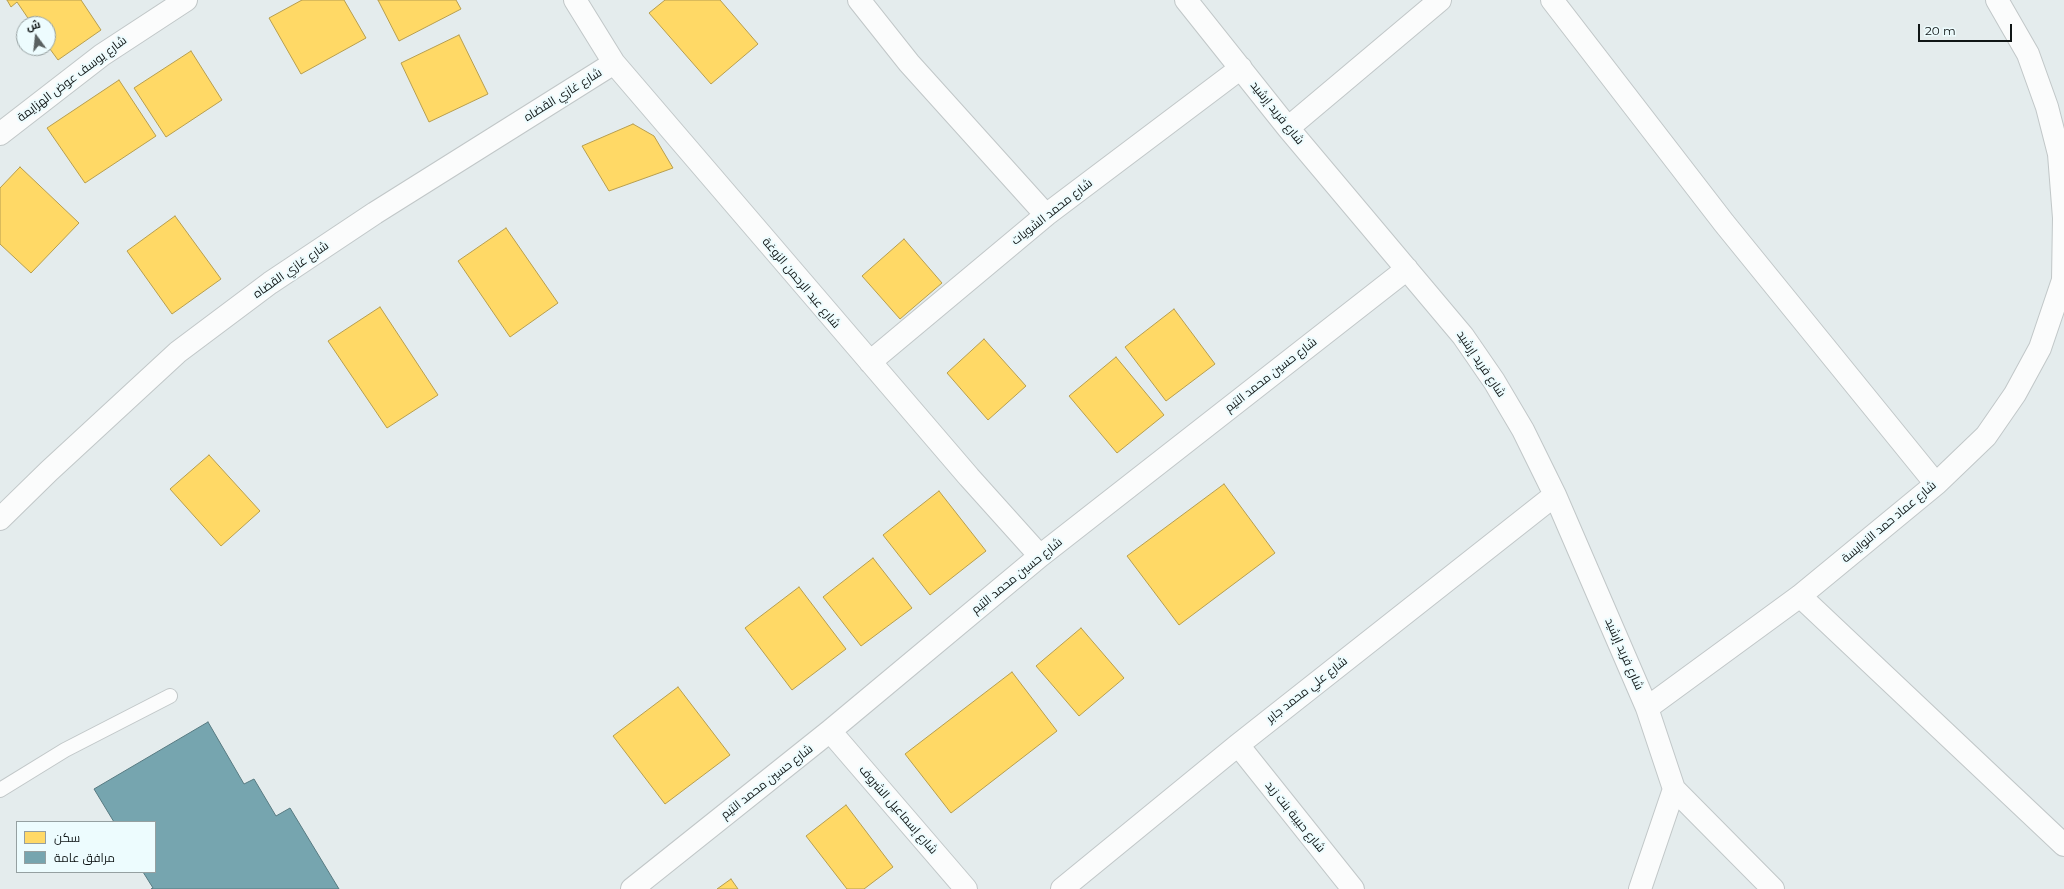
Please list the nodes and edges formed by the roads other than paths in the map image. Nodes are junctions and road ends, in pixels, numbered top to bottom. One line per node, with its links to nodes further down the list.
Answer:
1 (186, 0): 11 (street, شارع يوسف عوض الهزايمة)
2 (575, 0): 8 (street, شارع عبد الرحمن الزوغة)
3 (859, 0): 12 (street)
4 (1186, 0): 9 (street, شارع فريد إرشيد)
5 (1440, 0): 10 (street)
6 (1552, 0): 16 (street)
7 (1997, 0): 14 (street)
8 (614, 63): 15 (street, شارع عبد الرحمن الزوغة); 18 (street, شارع غازي القضاه)
9 (1241, 68): 10 (street, شارع فريد إرشيد); 12 (street, شارع محمد الشويات)
10 (1288, 128): 13 (street, شارع فريد إرشيد)
11 (0, 134)
12 (1046, 215): 15 (street, شارع محمد الشويات)
13 (1407, 269): 17 (street, شارع فريد إرشيد); 19 (street, شارع حسين محمد التيم)
14 (2064, 280): 16 (street, شارع عماد حمد النوايسة)
15 (870, 362): 19 (street, شارع عبد الرحمن الزوغة)
16 (1936, 484): 20 (street, شارع عماد حمد النوايسة)
17 (1555, 495): 22 (street, شارع فريد إرشيد); 24 (street, شارع علي محمد جابر)
18 (0, 519)
19 (1040, 556): 23 (street, شارع حسين محمد التيم)
20 (1800, 596): 22 (street, شارع عماد حمد النوايسة); 27 (street)
21 (170, 696): 26 (lane)
22 (1647, 708): 25 (street, شارع فريد إرشيد)
23 (830, 731): 28 (street, شارع حسين محمد التيم); 29 (street, شارع إسماعيل الشروف)
24 (1238, 745): 30 (street, شارع علي محمد جابر); 31 (street, شارع حبيبة بنت زيد)
25 (1674, 789): 32 (street); 33 (street, شارع فريد إرشيد)
26 (0, 790)
27 (2064, 845)
28 (632, 889)
29 (966, 889)
30 (1062, 889)
31 (1352, 889)
32 (1640, 889)
33 (1773, 889)

